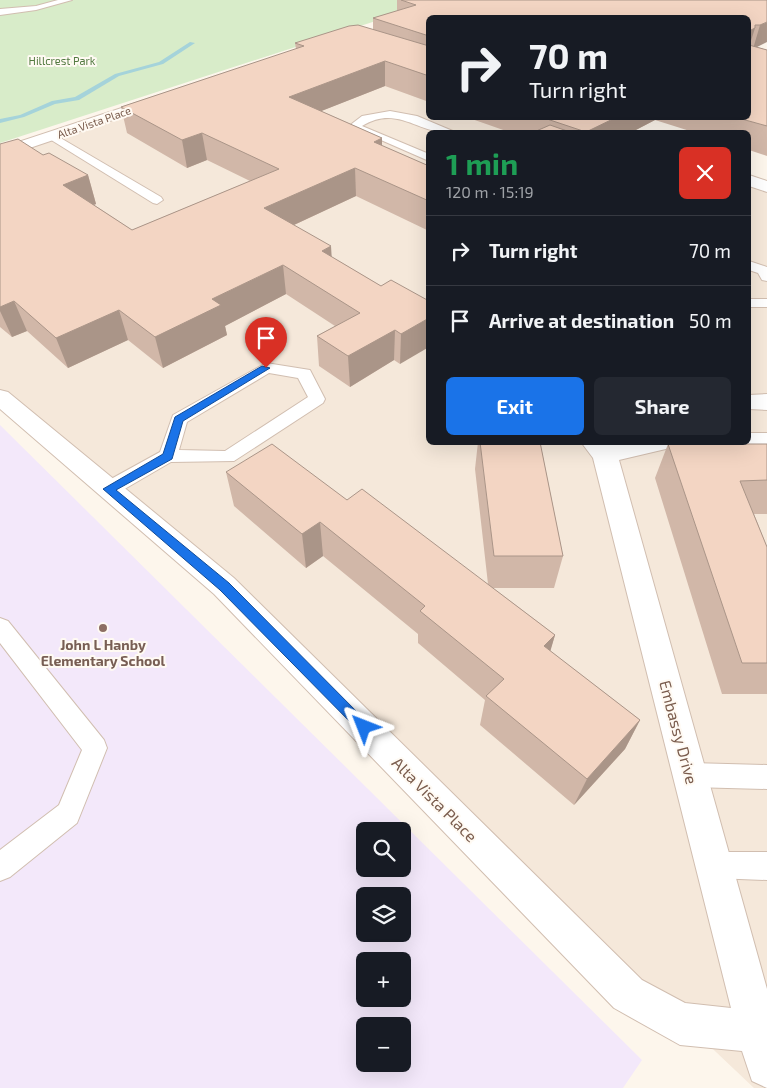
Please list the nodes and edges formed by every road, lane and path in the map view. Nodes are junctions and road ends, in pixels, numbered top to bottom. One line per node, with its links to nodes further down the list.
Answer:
1 (68, 0): 2 (lane)
2 (0, 12)
3 (173, 95): 5 (street, Alta Vista Place)
4 (443, 130): 7 (lane)
5 (52, 136): 6 (street, Alta Vista Place); 10 (lane)
6 (0, 153)
7 (426, 157)
8 (751, 181): 9 (street)
9 (767, 187)
10 (157, 200)
11 (751, 266): 12 (lane)
12 (767, 277)
13 (751, 303): 14 (lane)
14 (767, 303)
15 (0, 397): 23 (street, Alta Vista Place)
16 (751, 402): 17 (street)
17 (767, 402)
18 (751, 441): 19 (street)
19 (767, 441)
20 (634, 445): 21 (street, Embassy Drive)
21 (599, 449): 25 (street, Embassy Drive)
22 (168, 456): 22 (lane); 23 (lane)
23 (109, 489): 30 (street, Alta Vista Place)
24 (0, 627): 29 (lane)
25 (691, 774): 26 (lane); 27 (street, Embassy Drive)
26 (767, 776)
27 (714, 865): 28 (lane); 30 (street, Embassy Drive)
28 (767, 866)
29 (0, 867)
30 (758, 1031): 31 (street, Embassy Drive)
31 (767, 1066)

